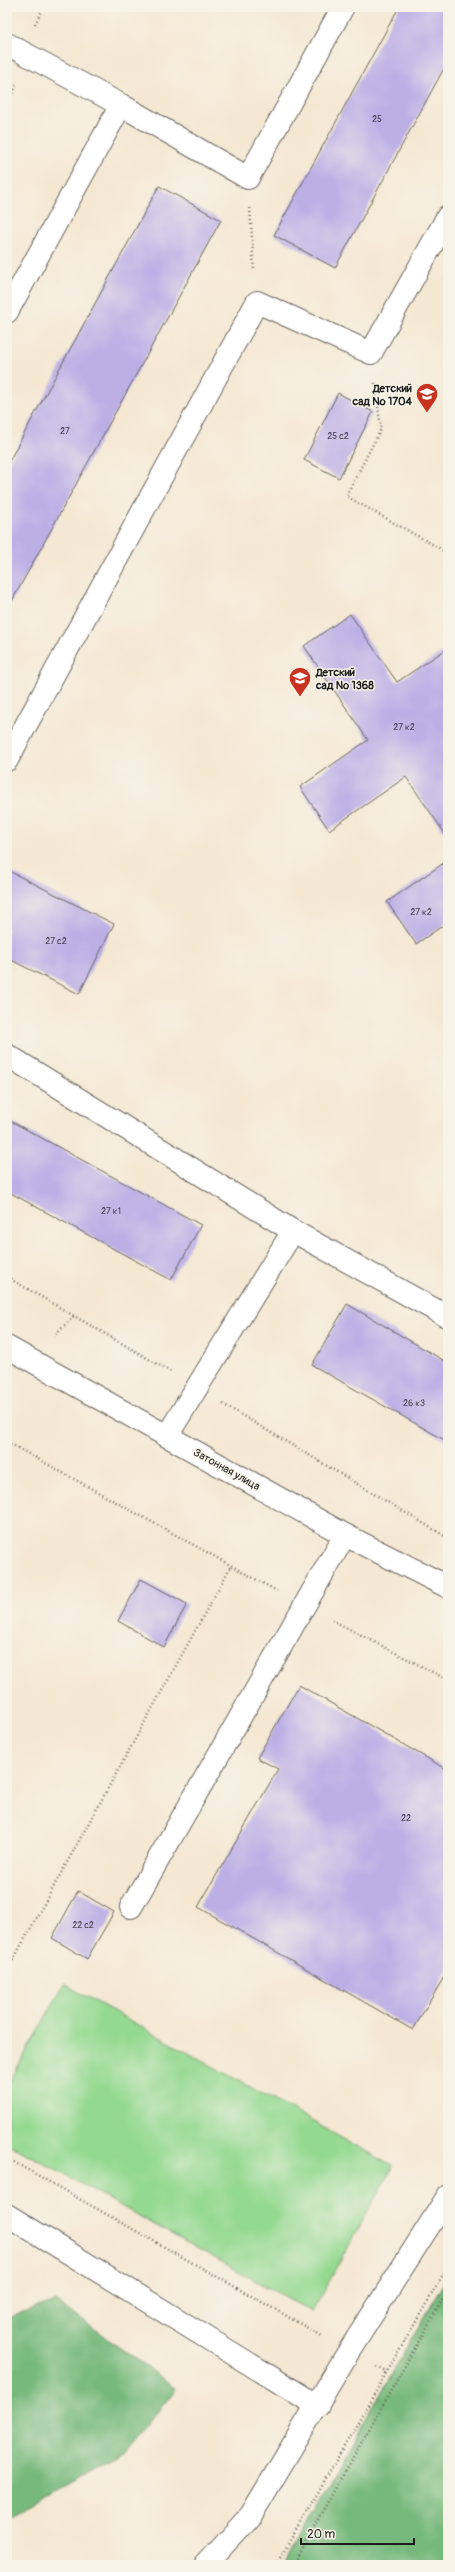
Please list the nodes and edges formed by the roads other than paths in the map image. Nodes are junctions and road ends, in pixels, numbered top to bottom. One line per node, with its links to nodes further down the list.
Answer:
1 (342, 7): 3 (street)
2 (7, 44): 3 (street)
3 (121, 105): 5 (street)
4 (448, 216): 6 (street)
5 (7, 312)
6 (7, 760)
7 (7, 1055): 8 (street)
8 (293, 1231): 9 (street); 11 (street)
9 (448, 1317)
10 (7, 1347): 11 (street, Затонная улица)
11 (167, 1436): 12 (street, Затонная улица)
12 (345, 1535): 13 (street, Затонная улица); 14 (street)
13 (448, 1587)
14 (131, 1908)
15 (448, 2196): 17 (street)
16 (7, 2215): 17 (street)
17 (318, 2406): 18 (street)
18 (205, 2565)

